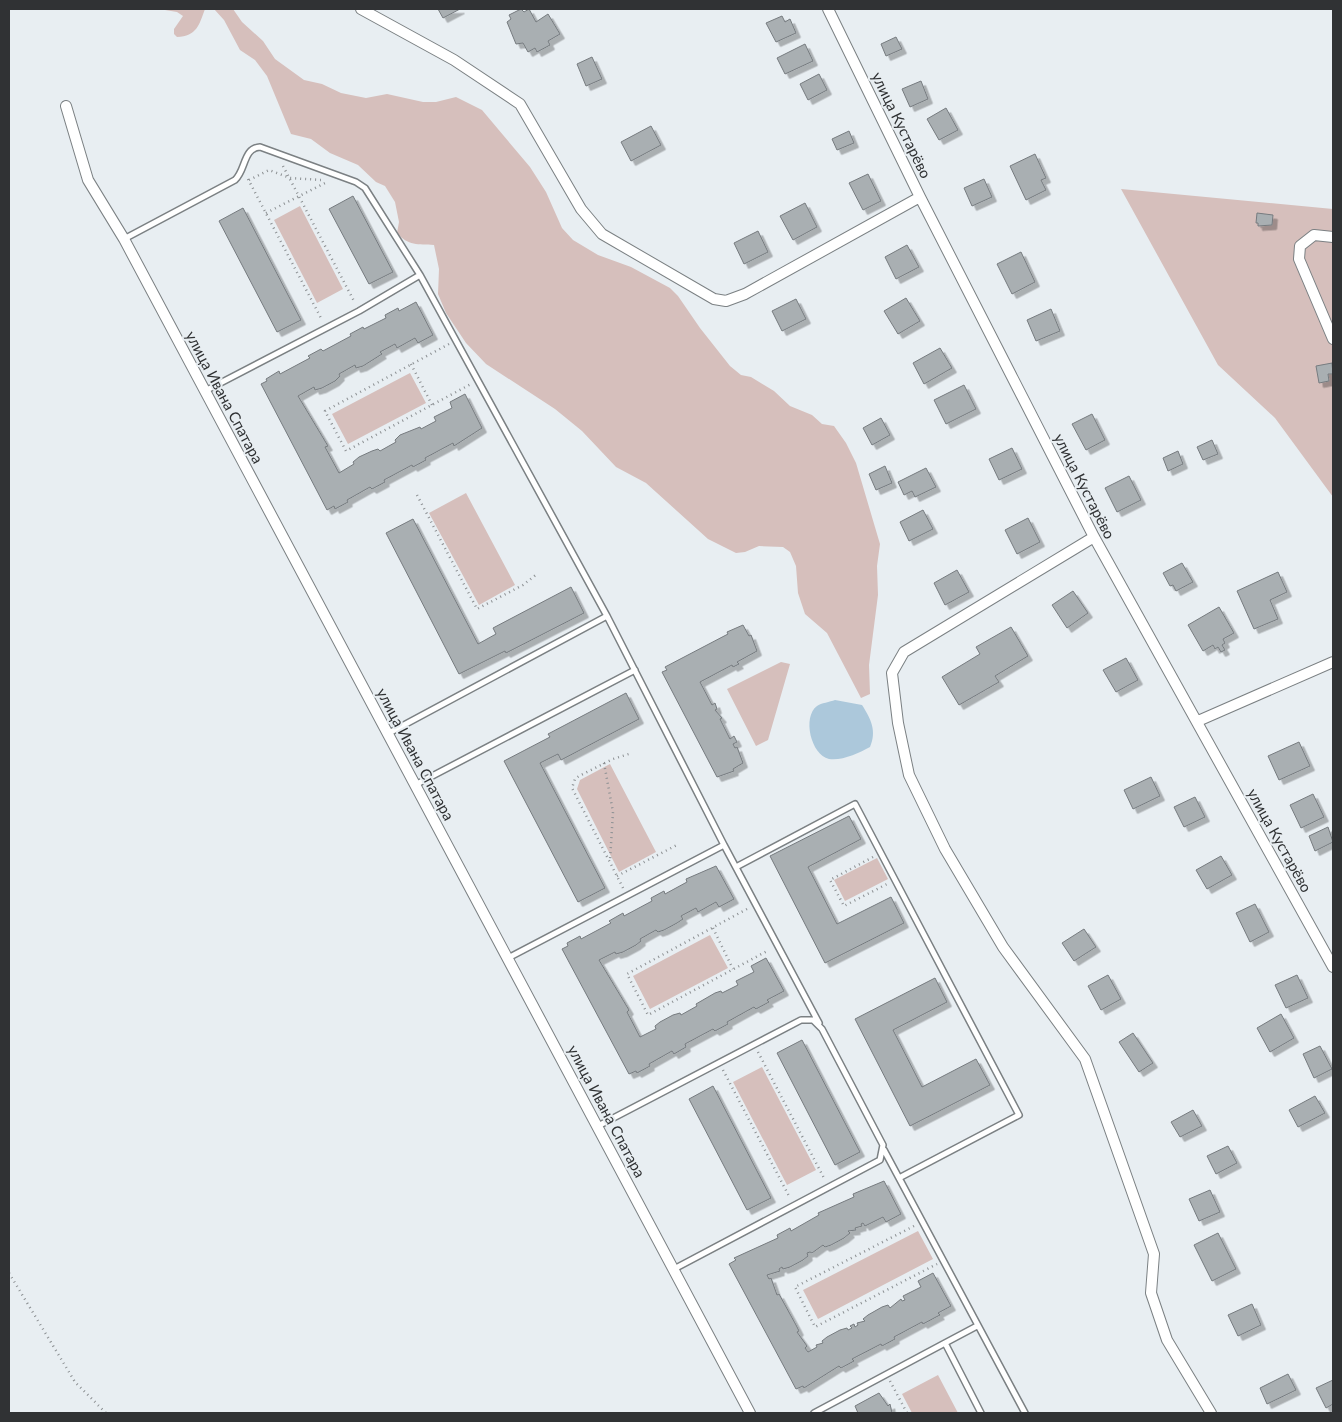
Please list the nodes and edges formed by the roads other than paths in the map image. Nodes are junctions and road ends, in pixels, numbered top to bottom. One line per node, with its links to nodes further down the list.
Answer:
1 (361, 9): 4 (street)
2 (828, 9): 4 (street, улица Кустарёво)
3 (66, 106): 6 (street, улица Ивана Спатара)
4 (920, 197): 10 (street, улица Кустарёво)
5 (1333, 237): 8 (street)
6 (124, 239): 7 (lane); 9 (street, улица Ивана Спатара)
7 (420, 275): 9 (lane); 11 (lane)
8 (1333, 339)
9 (205, 391): 15 (street, улица Ивана Спатара)
10 (1094, 537): 14 (street, улица Кустарёво); 32 (street)
11 (607, 616): 13 (lane); 15 (lane)
12 (1333, 662): 14 (street)
13 (635, 670): 16 (lane); 17 (lane)
14 (1198, 722): 20 (street, улица Кустарёво)
15 (389, 733): 16 (street, улица Ивана Спатара)
16 (415, 784): 19 (street, улица Ивана Спатара)
17 (724, 845): 18 (lane); 19 (lane)
18 (736, 868): 21 (lane); 24 (lane)
19 (508, 958): 22 (street, улица Ивана Спатара)
20 (1333, 967)
21 (819, 1024): 22 (lane); 23 (lane)
22 (598, 1126): 25 (street, улица Ивана Спатара)
23 (884, 1150): 24 (lane); 25 (lane)
24 (898, 1178): 26 (lane)
25 (674, 1268): 28 (street, улица Ивана Спатара)
26 (977, 1326): 27 (lane); 31 (lane)
27 (944, 1343): 29 (lane); 30 (lane)
28 (750, 1413)
29 (814, 1413)
30 (981, 1413)
31 (1025, 1413)
32 (1211, 1413)

